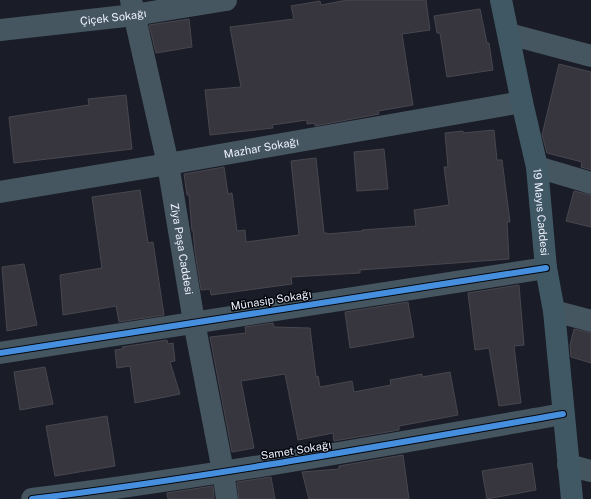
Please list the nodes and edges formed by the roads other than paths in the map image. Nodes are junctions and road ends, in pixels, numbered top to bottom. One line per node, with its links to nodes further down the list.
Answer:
1 (226, 0): 3 (street, Çiçek Sokağı)
2 (501, 0): 5 (street, 19 Mayıs Caddesi)
3 (133, 8): 4 (street, Çiçek Sokağı); 8 (street, Ziya Paşa Caddesi)
4 (0, 30)
5 (509, 34): 6 (street); 7 (street, 19 Mayıs Caddesi)
6 (591, 56)
7 (522, 102): 8 (street, Mazhar Sokağı); 9 (street, 19 Mayıs Caddesi)
8 (168, 164): 11 (street, Mazhar Sokağı); 15 (street, Ziya Paşa Caddesi)
9 (537, 167): 10 (street); 12 (street, 19 Mayıs Caddesi)
10 (591, 183)
11 (0, 192)
12 (546, 268): 13 (street, 19 Mayıs Caddesi); 15 (street, Münasip Sokağı)
13 (554, 311): 14 (street); 17 (street, 19 Mayıs Caddesi)
14 (591, 320)
15 (194, 322): 16 (street, Münasip Sokağı); 19 (street, Ziya Paşa Caddesi)
16 (0, 352)
17 (563, 414): 18 (street, 19 Mayıs Caddesi); 19 (street, Samet Sokağı)
18 (568, 465): 20 (street); 24 (street, 19 Mayıs Caddesi)
19 (223, 471): 21 (street, Samet Sokağı); 23 (street, Ziya Paşa Caddesi)
20 (591, 471)
21 (69, 497): 22 (street, Samet Sokağı)
22 (32, 499)
23 (227, 499)
24 (572, 499)

